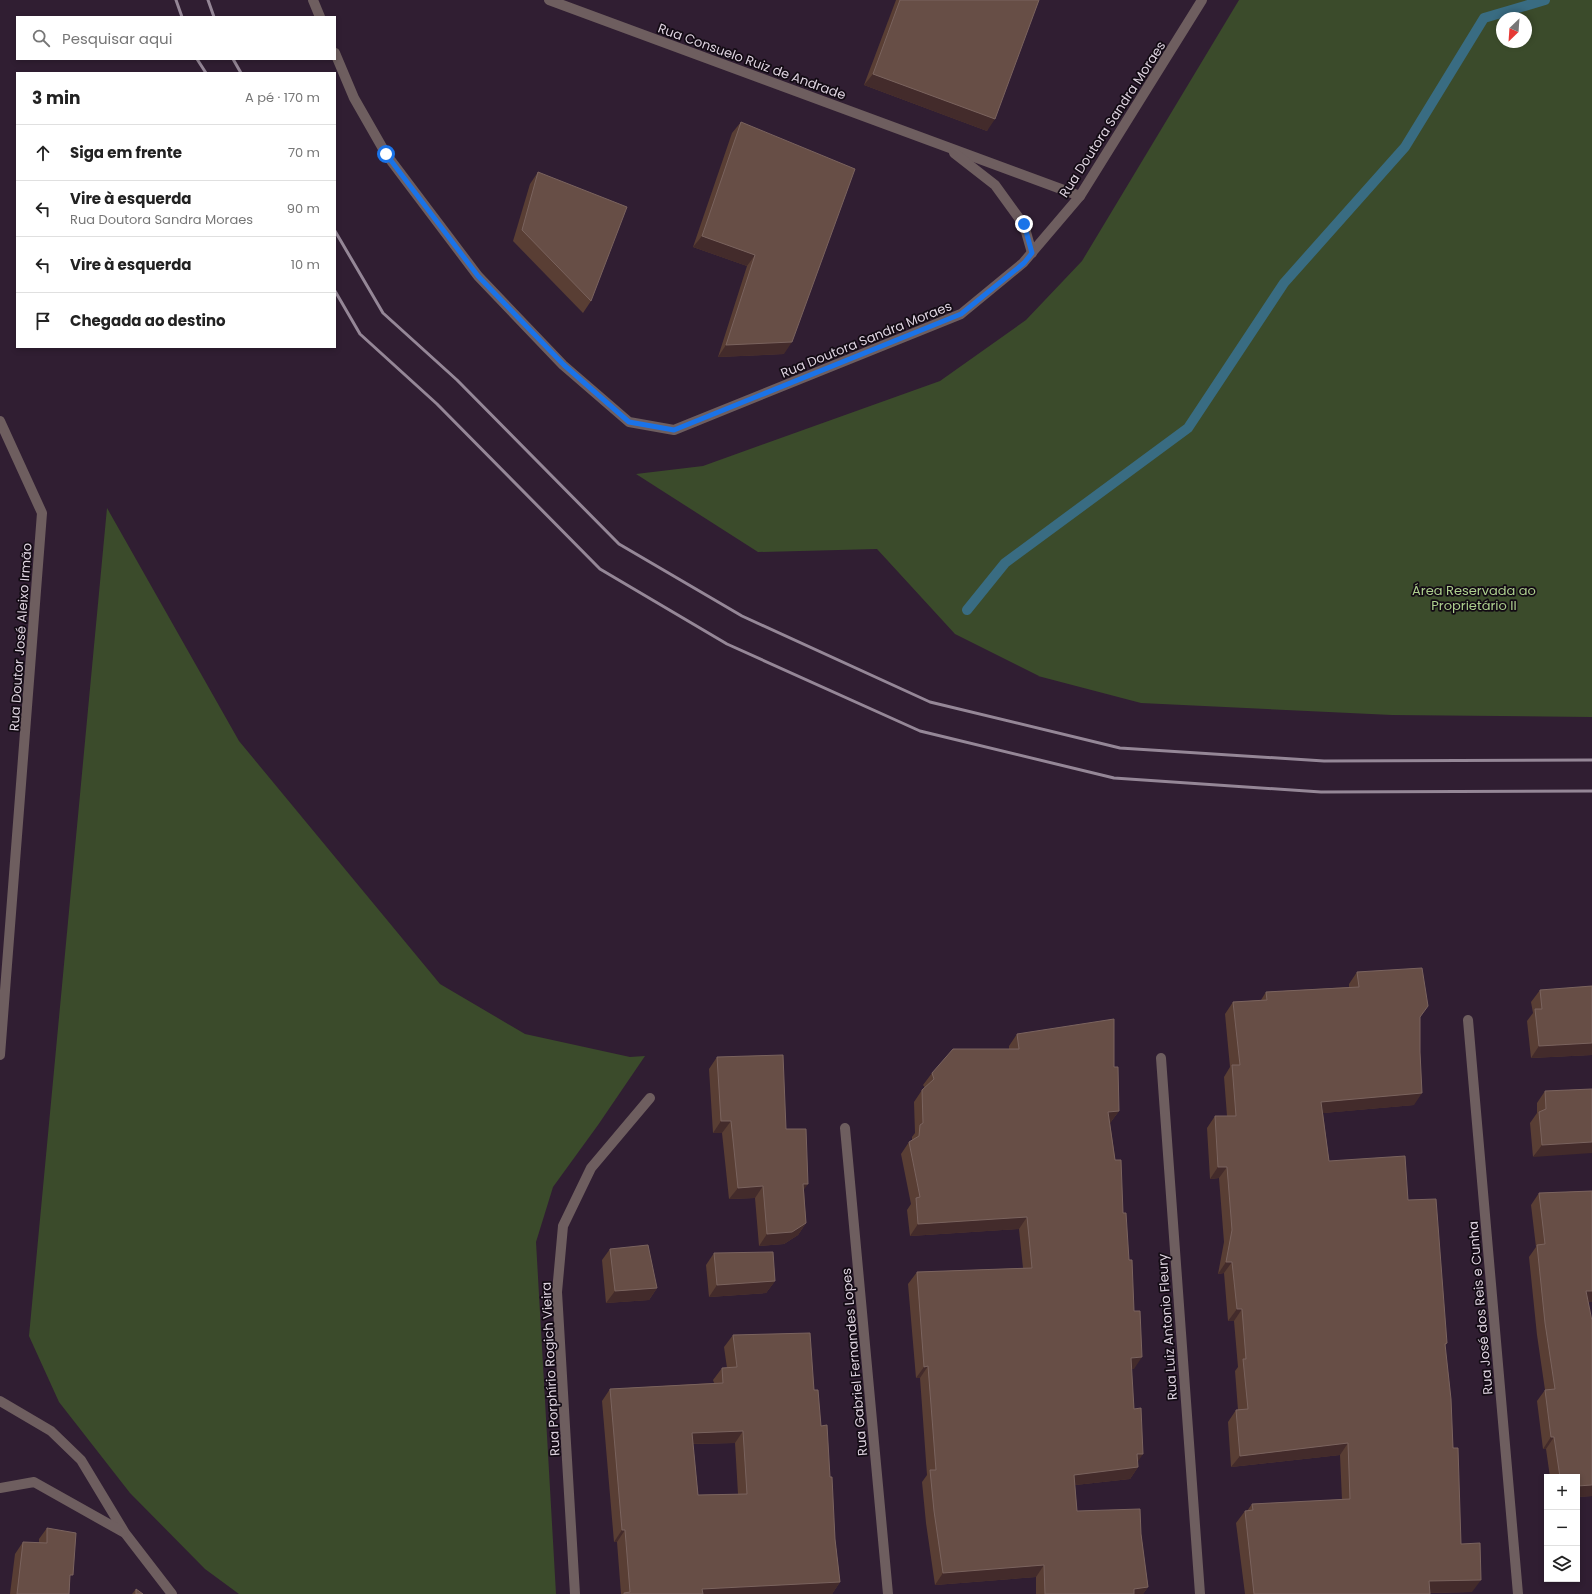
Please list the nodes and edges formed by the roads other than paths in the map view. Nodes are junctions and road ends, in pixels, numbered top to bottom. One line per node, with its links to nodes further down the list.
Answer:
1 (313, 0): 4 (street)
2 (549, 0): 6 (street, Rua Consuelo Ruiz de Andrade)
3 (1202, 0): 7 (street, Rua Doutora Sandra Moraes)
4 (320, 16)
5 (336, 55): 8 (street, Rua Doutora Sandra Moraes)
6 (946, 147): 7 (street, Rua Consuelo Ruiz de Andrade); 8 (street, Rua Consuelo Ruiz de Andrade)
7 (1080, 196): 8 (street, Rua Doutora Sandra Moraes)
8 (1032, 253)
9 (0, 421): 11 (street, Rua Doutor José Aleixo Irmão)
10 (1468, 1020): 22 (street, Rua José dos Reis e Cunha)
11 (0, 1055)
12 (1161, 1058): 21 (street, Rua Luiz Antonio Fleury)
13 (650, 1098): 19 (street, Rua Porphírio Rogich Vieira)
14 (845, 1128): 20 (street, Rua Gabriel Fernandes Lopes)
15 (0, 1401): 17 (street)
16 (0, 1488): 17 (street)
17 (125, 1533): 18 (street)
18 (172, 1594)
19 (575, 1594)
20 (888, 1594)
21 (1200, 1594)
22 (1518, 1594)

